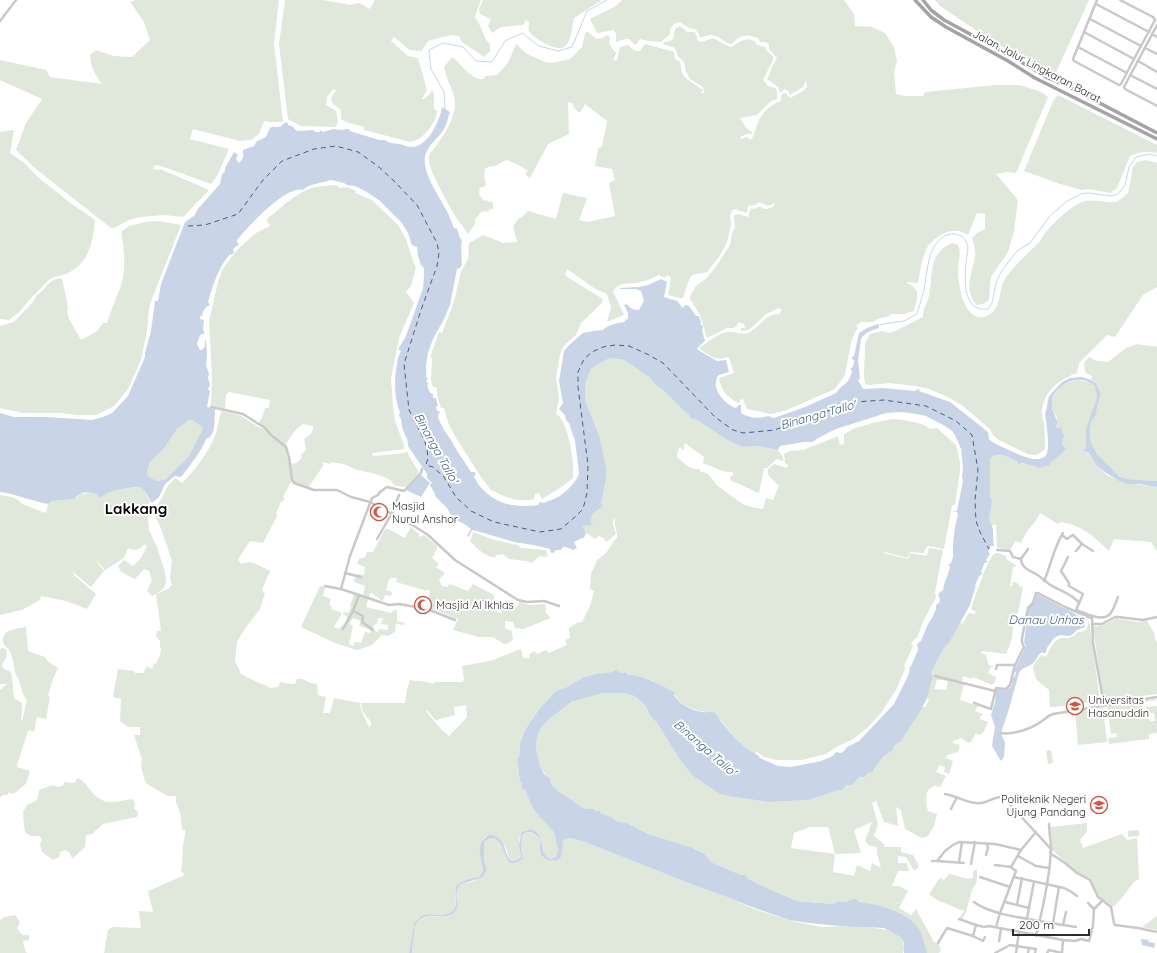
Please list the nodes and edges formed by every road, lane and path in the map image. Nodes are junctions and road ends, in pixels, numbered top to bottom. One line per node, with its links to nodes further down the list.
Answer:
1 (16, 0): 8 (street)
2 (915, 0): 24 (main road, Jalan Jalur Lingkaran Barat)
3 (923, 0): 23 (main road, Jalan Jalur Lingkaran Barat)
4 (1098, 0): 6 (street)
5 (1120, 0): 11 (street)
6 (1096, 4): 7 (street); 11 (street)
7 (1090, 19): 10 (street); 14 (street)
8 (0, 21)
9 (1157, 25): 11 (street)
10 (1084, 32): 13 (street); 16 (street)
11 (1150, 33): 12 (street); 14 (street)
12 (1157, 37)
13 (1078, 47): 19 (street); 19 (street)
14 (1143, 47): 15 (street); 16 (street); 17 (street)
15 (1157, 54)
16 (1134, 59): 19 (street)
17 (1138, 61): 18 (street); 20 (street)
18 (1157, 72)
19 (1127, 73)
20 (1130, 75): 21 (street); 22 (street)
21 (1157, 89)
22 (1157, 106)
23 (1119, 113): 24 (main road); 25 (main road, Jalan Jalur Lingkaran Barat)
24 (1117, 119): 26 (main road, Jalan Jalur Lingkaran Barat)
25 (1157, 133)
26 (1157, 140)
27 (211, 407): 30 (street)
28 (422, 469): 30 (street)
29 (399, 495): 31 (street)
30 (370, 502): 31 (street); 40 (street)
31 (392, 514): 32 (street); 48 (street)
32 (377, 538)
33 (1082, 544): 36 (street); 37 (street); 42 (street)
34 (1028, 549): 39 (street)
35 (997, 550): 39 (street)
36 (1076, 551)
37 (1093, 551)
38 (1068, 557): 47 (street)
39 (1021, 560): 42 (street)
40 (345, 573): 41 (street); 44 (street)
41 (361, 577)
42 (1044, 581): 47 (street)
43 (325, 586): 44 (street)
44 (341, 589): 45 (street)
45 (359, 595): 49 (street); 51 (street)
46 (1118, 597): 52 (street)
47 (1079, 604): 52 (street)
48 (559, 606)
49 (353, 611): 53 (street); 54 (street)
50 (1157, 617): 52 (street)
51 (455, 620)
52 (1092, 620): 55 (street); 61 (street)
53 (343, 629)
54 (373, 630)
55 (1015, 665): 56 (street); 58 (street)
56 (996, 669)
57 (935, 676): 58 (street)
58 (995, 691): 60 (street)
59 (1157, 697): 61 (street)
60 (974, 703)
61 (1104, 705): 62 (street)
62 (1001, 733)
63 (946, 794): 64 (street)
64 (957, 797): 65 (street); 67 (street)
65 (951, 809)
66 (1049, 824): 71 (street)
67 (1036, 832): 71 (street); 72 (street)
68 (962, 842): 69 (street); 77 (street); 78 (street)
69 (974, 842): 70 (street); 80 (street)
70 (987, 844): 72 (street); 74 (street)
71 (1051, 849): 73 (street)
72 (1021, 850): 75 (street)
73 (1050, 853): 83 (street); 92 (street)
74 (986, 855)
75 (1018, 856): 82 (street); 83 (street)
76 (932, 861): 77 (street)
77 (937, 861): 78 (street)
78 (959, 862): 79 (street)
79 (964, 863)
80 (971, 864)
81 (995, 865): 82 (street)
82 (1011, 867): 84 (street)
83 (1049, 868): 88 (street)
84 (1014, 877): 86 (street); 89 (street)
85 (980, 878): 89 (street)
86 (1022, 878): 87 (street); 96 (street)
87 (1034, 882): 88 (street); 97 (street)
88 (1046, 885): 90 (street); 103 (street)
89 (1010, 887): 94 (street)
90 (1059, 887): 91 (street); 104 (street)
91 (1077, 896)
92 (1102, 901): 98 (street); 111 (street)
93 (974, 902): 100 (street)
94 (1005, 902): 96 (street); 100 (street)
95 (1088, 903): 98 (street)
96 (1017, 905): 97 (street)
97 (1029, 908): 101 (street)
98 (1094, 909): 115 (street)
99 (1066, 912): 106 (street)
100 (1000, 913): 101 (street); 107 (street)
101 (1027, 918): 103 (street)
102 (959, 919): 105 (street)
103 (1040, 921): 104 (street); 113 (street)
104 (1053, 923): 106 (street)
105 (976, 925): 107 (street); 112 (street)
106 (1063, 925): 108 (street)
107 (996, 927): 109 (street)
108 (1076, 927)
109 (1001, 929): 110 (street); 117 (street)
110 (1019, 932): 113 (street); 120 (street)
111 (1157, 932)
112 (973, 936): 116 (street); 118 (street)
113 (1036, 936): 115 (street)
114 (984, 937): 116 (street)
115 (1063, 940): 127 (street)
116 (983, 941): 119 (street)
117 (999, 941)
118 (938, 943)
119 (982, 945)
120 (1017, 946): 121 (street); 123 (street); 124 (street)
121 (1029, 948): 125 (street); 126 (street)
122 (1047, 952): 127 (street)
123 (995, 953)
124 (1016, 953)
125 (1028, 953)
126 (1035, 953)
127 (1062, 953)

